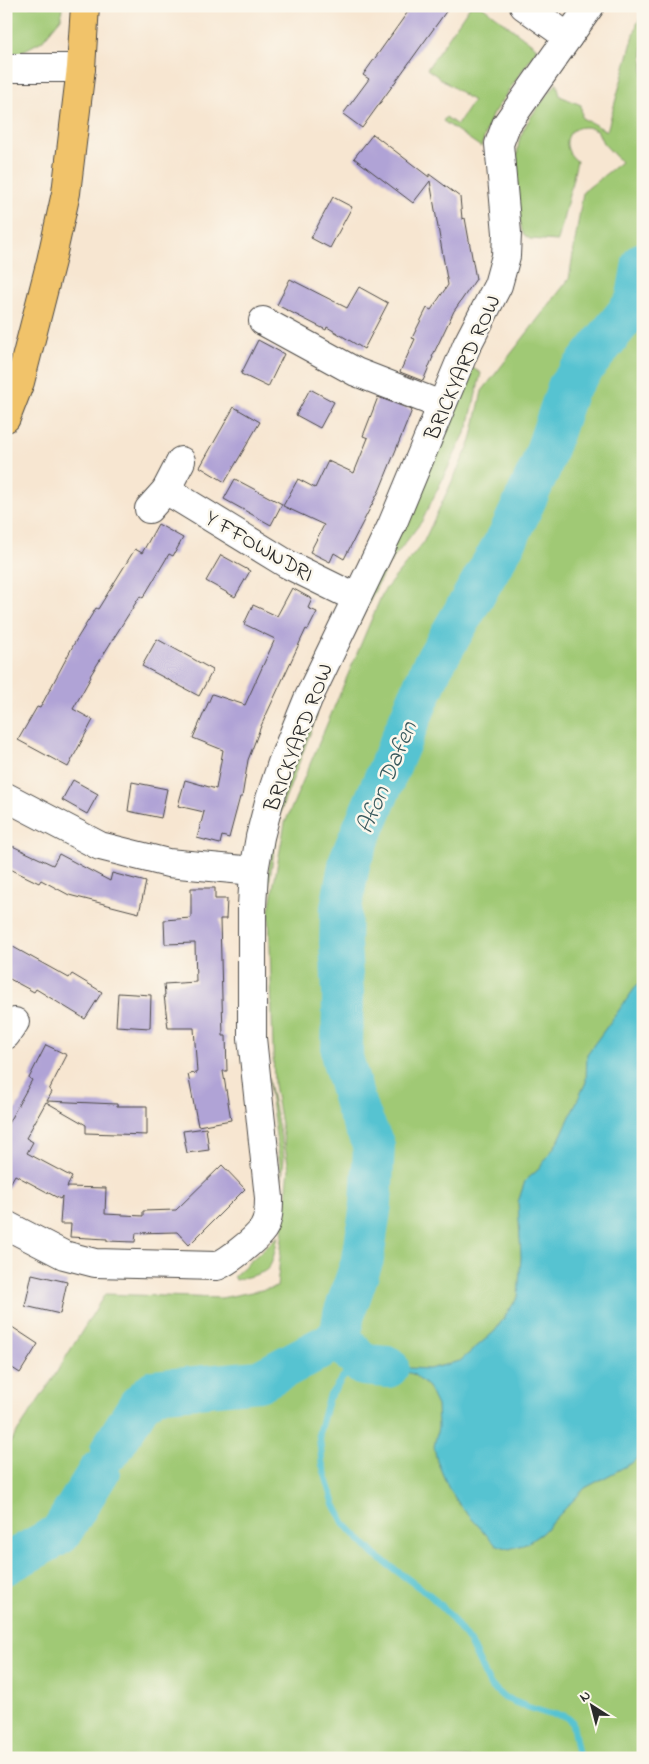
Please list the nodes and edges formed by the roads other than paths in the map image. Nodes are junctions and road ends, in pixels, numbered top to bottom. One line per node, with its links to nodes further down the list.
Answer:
1 (85, 6): 6 (main road)
2 (524, 6): 4 (street)
3 (590, 6): 4 (street, BRICKYARD ROW)
4 (568, 37): 8 (street, BRICKYARD ROW)
5 (6, 68): 6 (street)
6 (81, 68): 9 (main road)
7 (263, 321): 8 (street)
8 (441, 405): 11 (street, BRICKYARD ROW)
9 (6, 418)
10 (181, 461): 11 (street, Y FFOWNDRI)
11 (356, 598): 13 (street, BRICKYARD ROW)
12 (6, 797): 13 (street)
13 (254, 871): 14 (street, BRICKYARD ROW)
14 (6, 1226)

